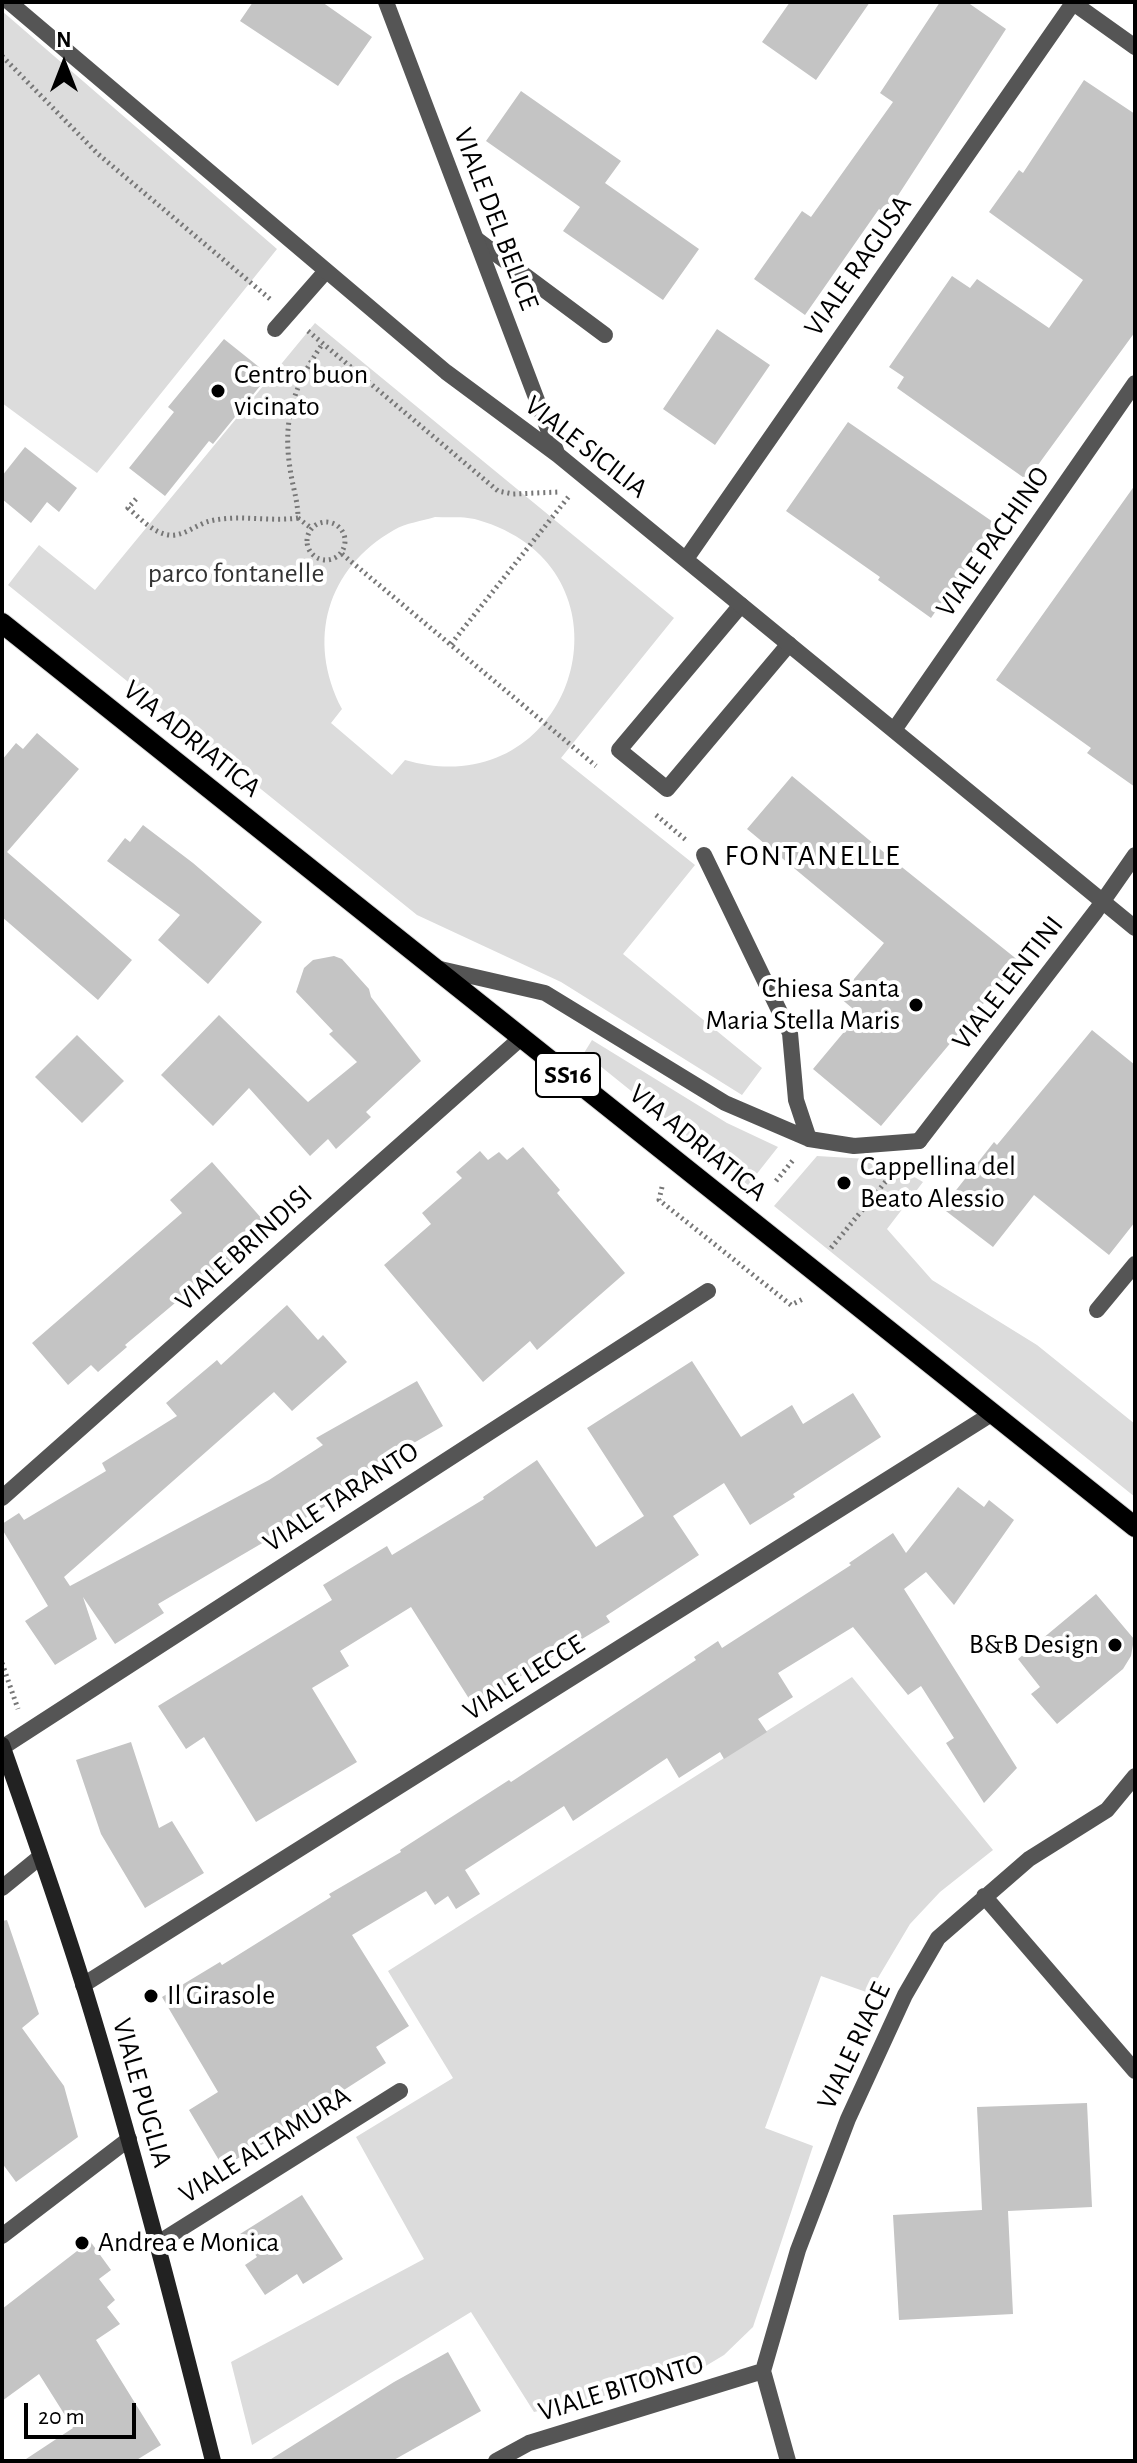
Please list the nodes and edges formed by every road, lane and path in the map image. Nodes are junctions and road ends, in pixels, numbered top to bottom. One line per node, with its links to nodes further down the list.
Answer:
1 (9, 2): 6 (street, VIALE SICILIA)
2 (386, 2): 5 (street, VIALE DEL BELICE)
3 (1072, 2): 4 (street); 17 (street, VIALE RAGUSA)
4 (1135, 47)
5 (476, 239): 8 (street); 11 (street, VIALE DEL BELICE)
6 (326, 271): 7 (street); 11 (street, VIALE SICILIA)
7 (275, 329)
8 (605, 335)
9 (323, 343): 14 (path)
10 (1135, 383): 23 (street, VIALE PACHINO)
11 (558, 455): 12 (street, VIALE SICILIA)
12 (584, 476): 17 (street, VIALE SICILIA); 20 (path)
13 (136, 499): 14 (path)
14 (298, 518): 15 (path)
15 (311, 528): 16 (path); 16 (path)
16 (342, 554): 20 (path)
17 (686, 559): 18 (street, VIALE SICILIA)
18 (741, 605): 21 (street, VIALE SICILIA); 21 (street)
19 (2, 623): 28 (main road, VIA ADRIATICA / SS16)
20 (451, 644): 22 (path)
21 (789, 644): 23 (street, VIALE SICILIA)
22 (544, 723)
23 (894, 730): 26 (street, VIALE SICILIA)
24 (704, 855): 30 (street)
25 (1135, 855): 26 (street, VIALE LENTINI)
26 (1103, 901): 27 (street, VIALE SICILIA); 31 (street, VIALE LENTINI)
27 (1135, 928)
28 (434, 968): 29 (main road, VIA ADRIATICA / SS16); 30 (street)
29 (521, 1038): 34 (main road, VIA ADRIATICA / SS16); 39 (street, VIALE BRINDISI)
30 (809, 1139): 31 (street)
31 (919, 1141): 34 (path)
32 (659, 1200): 36 (path)
33 (1135, 1264): 37 (street)
34 (813, 1270): 38 (main road, VIA ADRIATICA / SS16)
35 (708, 1291): 41 (street, VIALE TARANTO)
36 (791, 1305)
37 (1097, 1310)
38 (993, 1413): 40 (main road, VIA ADRIATICA / SS16); 46 (street, VIALE LECCE)
39 (2, 1498)
40 (1135, 1527)
41 (2, 1746): 43 (main road, VIALE PUGLIA)
42 (1135, 1776): 45 (street, VIALE RIACE)
43 (40, 1857): 44 (street); 46 (main road, VIALE PUGLIA)
44 (2, 1888)
45 (984, 1896): 47 (street); 52 (street, VIALE RIACE)
46 (83, 1985): 49 (main road, VIALE PUGLIA)
47 (1135, 2071)
48 (400, 2091): 51 (street, VIALE ALTAMURA)
49 (129, 2139): 50 (street); 51 (main road, VIALE PUGLIA)
50 (2, 2236)
51 (158, 2243): 53 (main road, VIALE PUGLIA)
52 (763, 2371): 54 (street, VIALE BITONTO); 55 (street)
53 (213, 2461)
54 (496, 2461)
55 (788, 2461)

